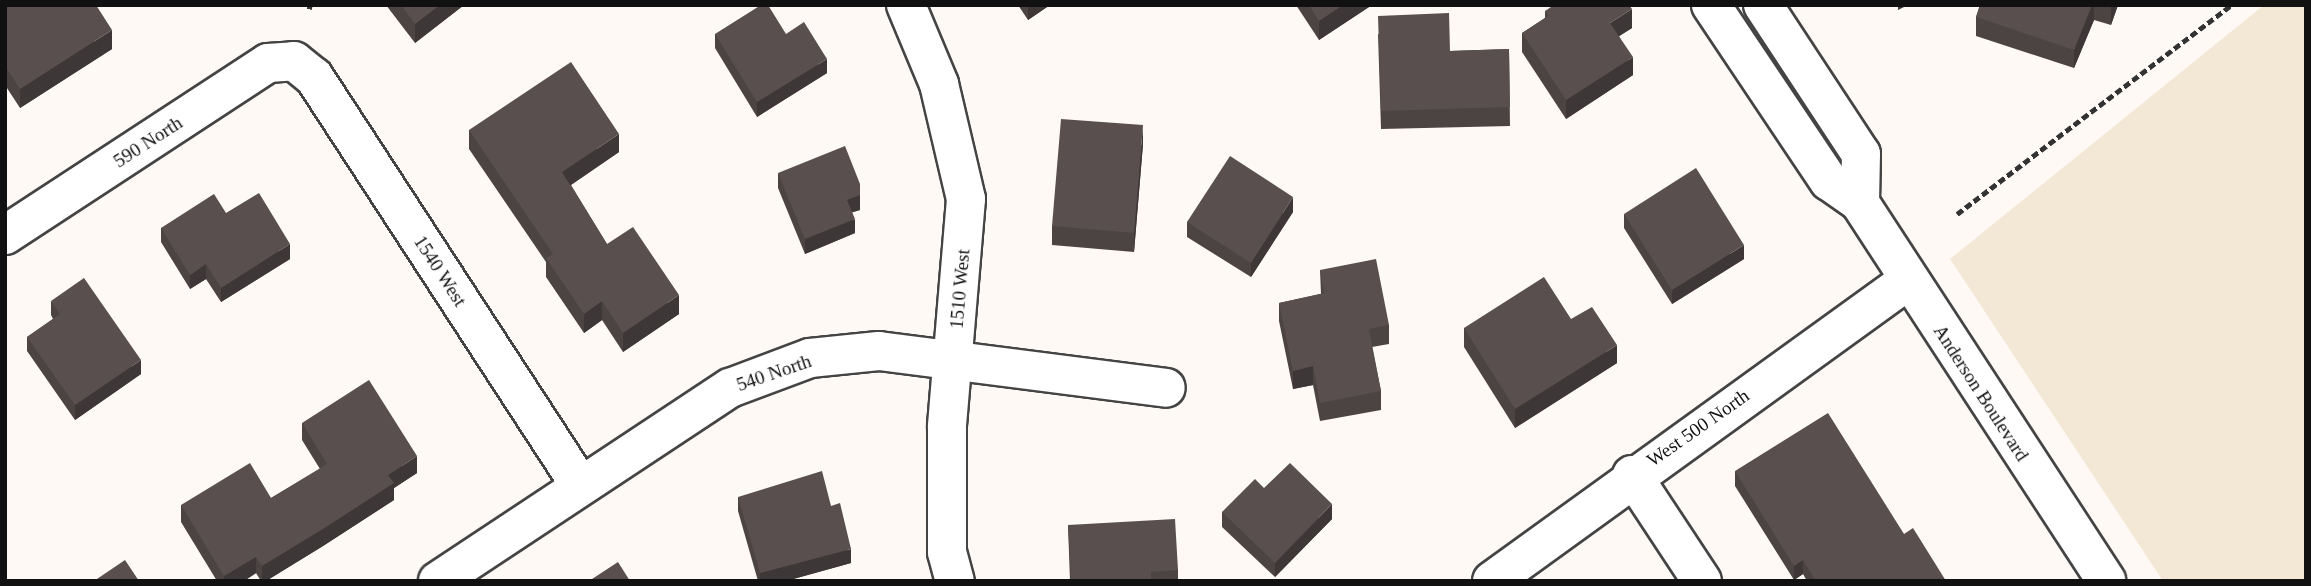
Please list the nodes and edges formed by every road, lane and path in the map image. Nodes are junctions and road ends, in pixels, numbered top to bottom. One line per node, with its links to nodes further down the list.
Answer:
1 (906, 5): 10 (street, 1510 West)
2 (1711, 5): 6 (street, Anderson Boulevard)
3 (1763, 5): 6 (street)
4 (2231, 5): 7 (path)
5 (294, 61): 8 (street, 590 North); 13 (street, 1540 West)
6 (1860, 202): 9 (street, Anderson Boulevard)
7 (1957, 214)
8 (5, 234)
9 (1907, 281): 12 (street, West 500 North); 18 (street, Anderson Boulevard)
10 (953, 363): 11 (street, 540 North); 13 (street, 540 North); 15 (street, 1510 West)
11 (1166, 388)
12 (1632, 475): 16 (street, West 500 North); 17 (street)
13 (581, 486): 14 (street, 540 North)
14 (438, 581)
15 (955, 581)
16 (1492, 581)
17 (1702, 581)
18 (2106, 581)

